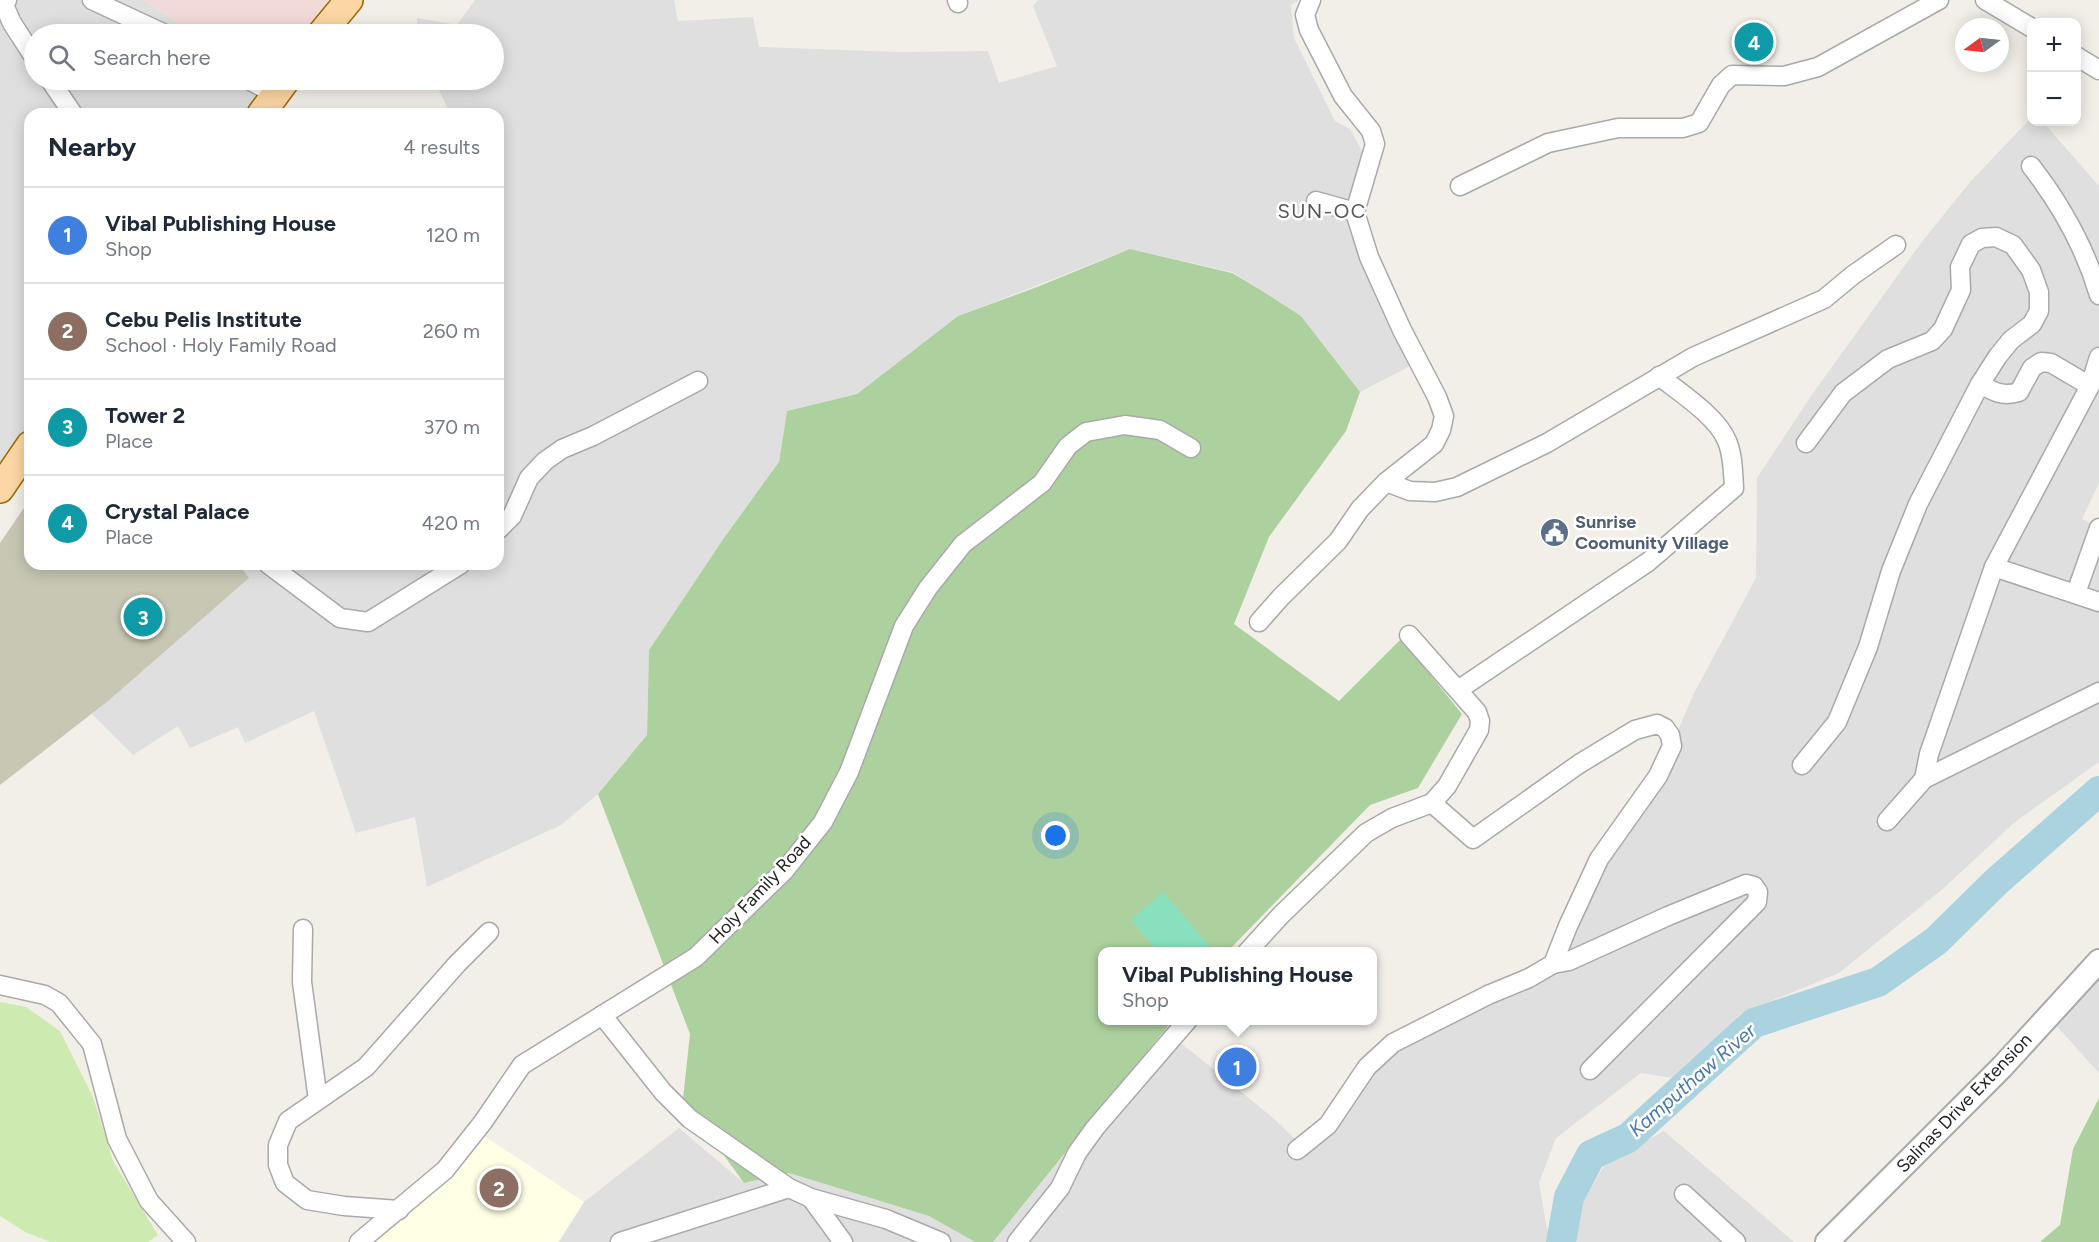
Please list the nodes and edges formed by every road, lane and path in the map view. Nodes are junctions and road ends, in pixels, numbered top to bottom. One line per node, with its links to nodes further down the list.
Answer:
1 (7, 0): 10 (street)
2 (92, 0): 7 (street)
3 (349, 0): 8 (main road)
4 (1311, 0): 18 (street)
5 (1940, 0): 16 (street)
6 (1985, 0): 9 (street)
7 (144, 24)
8 (329, 24)
9 (2027, 26)
10 (24, 42)
11 (2081, 59): 12 (street)
12 (2099, 70)
13 (57, 90): 14 (street)
14 (69, 108)
15 (2031, 166): 20 (street)
16 (1460, 186)
17 (1316, 201): 18 (street)
18 (1355, 212): 29 (street)
19 (1896, 245): 22 (street)
20 (2099, 295)
21 (2099, 357): 25 (street)
22 (1659, 376): 29 (street); 40 (street)
23 (698, 381): 31 (street)
24 (1980, 384): 25 (street); 26 (street); 42 (street)
25 (2090, 386): 33 (street)
26 (1806, 443)
27 (1191, 448): 52 (street, Holy Family Road)
28 (24, 454): 30 (main road)
29 (1386, 482): 38 (street)
30 (0, 489)
31 (504, 524)
32 (2099, 528): 36 (street)
33 (1994, 567): 36 (street); 43 (street)
34 (276, 570): 35 (street)
35 (451, 570)
36 (2076, 592): 37 (street)
37 (2098, 597)
38 (1259, 622)
39 (1409, 635): 40 (street)
40 (1458, 690): 44 (street)
41 (2099, 692): 43 (street)
42 (1802, 765)
43 (1924, 779): 45 (street)
44 (1432, 803): 48 (street); 50 (street)
45 (1887, 821)
46 (303, 929): 55 (street)
47 (489, 933): 55 (street)
48 (1250, 947)
49 (2099, 961): 68 (street, Salinas Drive Extension)
50 (1553, 964): 54 (street); 56 (street)
51 (0, 985): 61 (street)
52 (602, 1015): 57 (street); 60 (street, Holy Family Road)
53 (1184, 1025): 66 (street)
54 (1590, 1070)
55 (318, 1100): 60 (street)
56 (1297, 1150)
57 (789, 1188): 59 (street); 63 (street)
58 (1684, 1194): 67 (street)
59 (811, 1198): 64 (street); 65 (street)
60 (399, 1210): 62 (street, Holy Family Road)
61 (186, 1242)
62 (359, 1242)
63 (620, 1242)
64 (843, 1242)
65 (941, 1242)
66 (1017, 1242)
67 (1736, 1242)
68 (1827, 1242)

